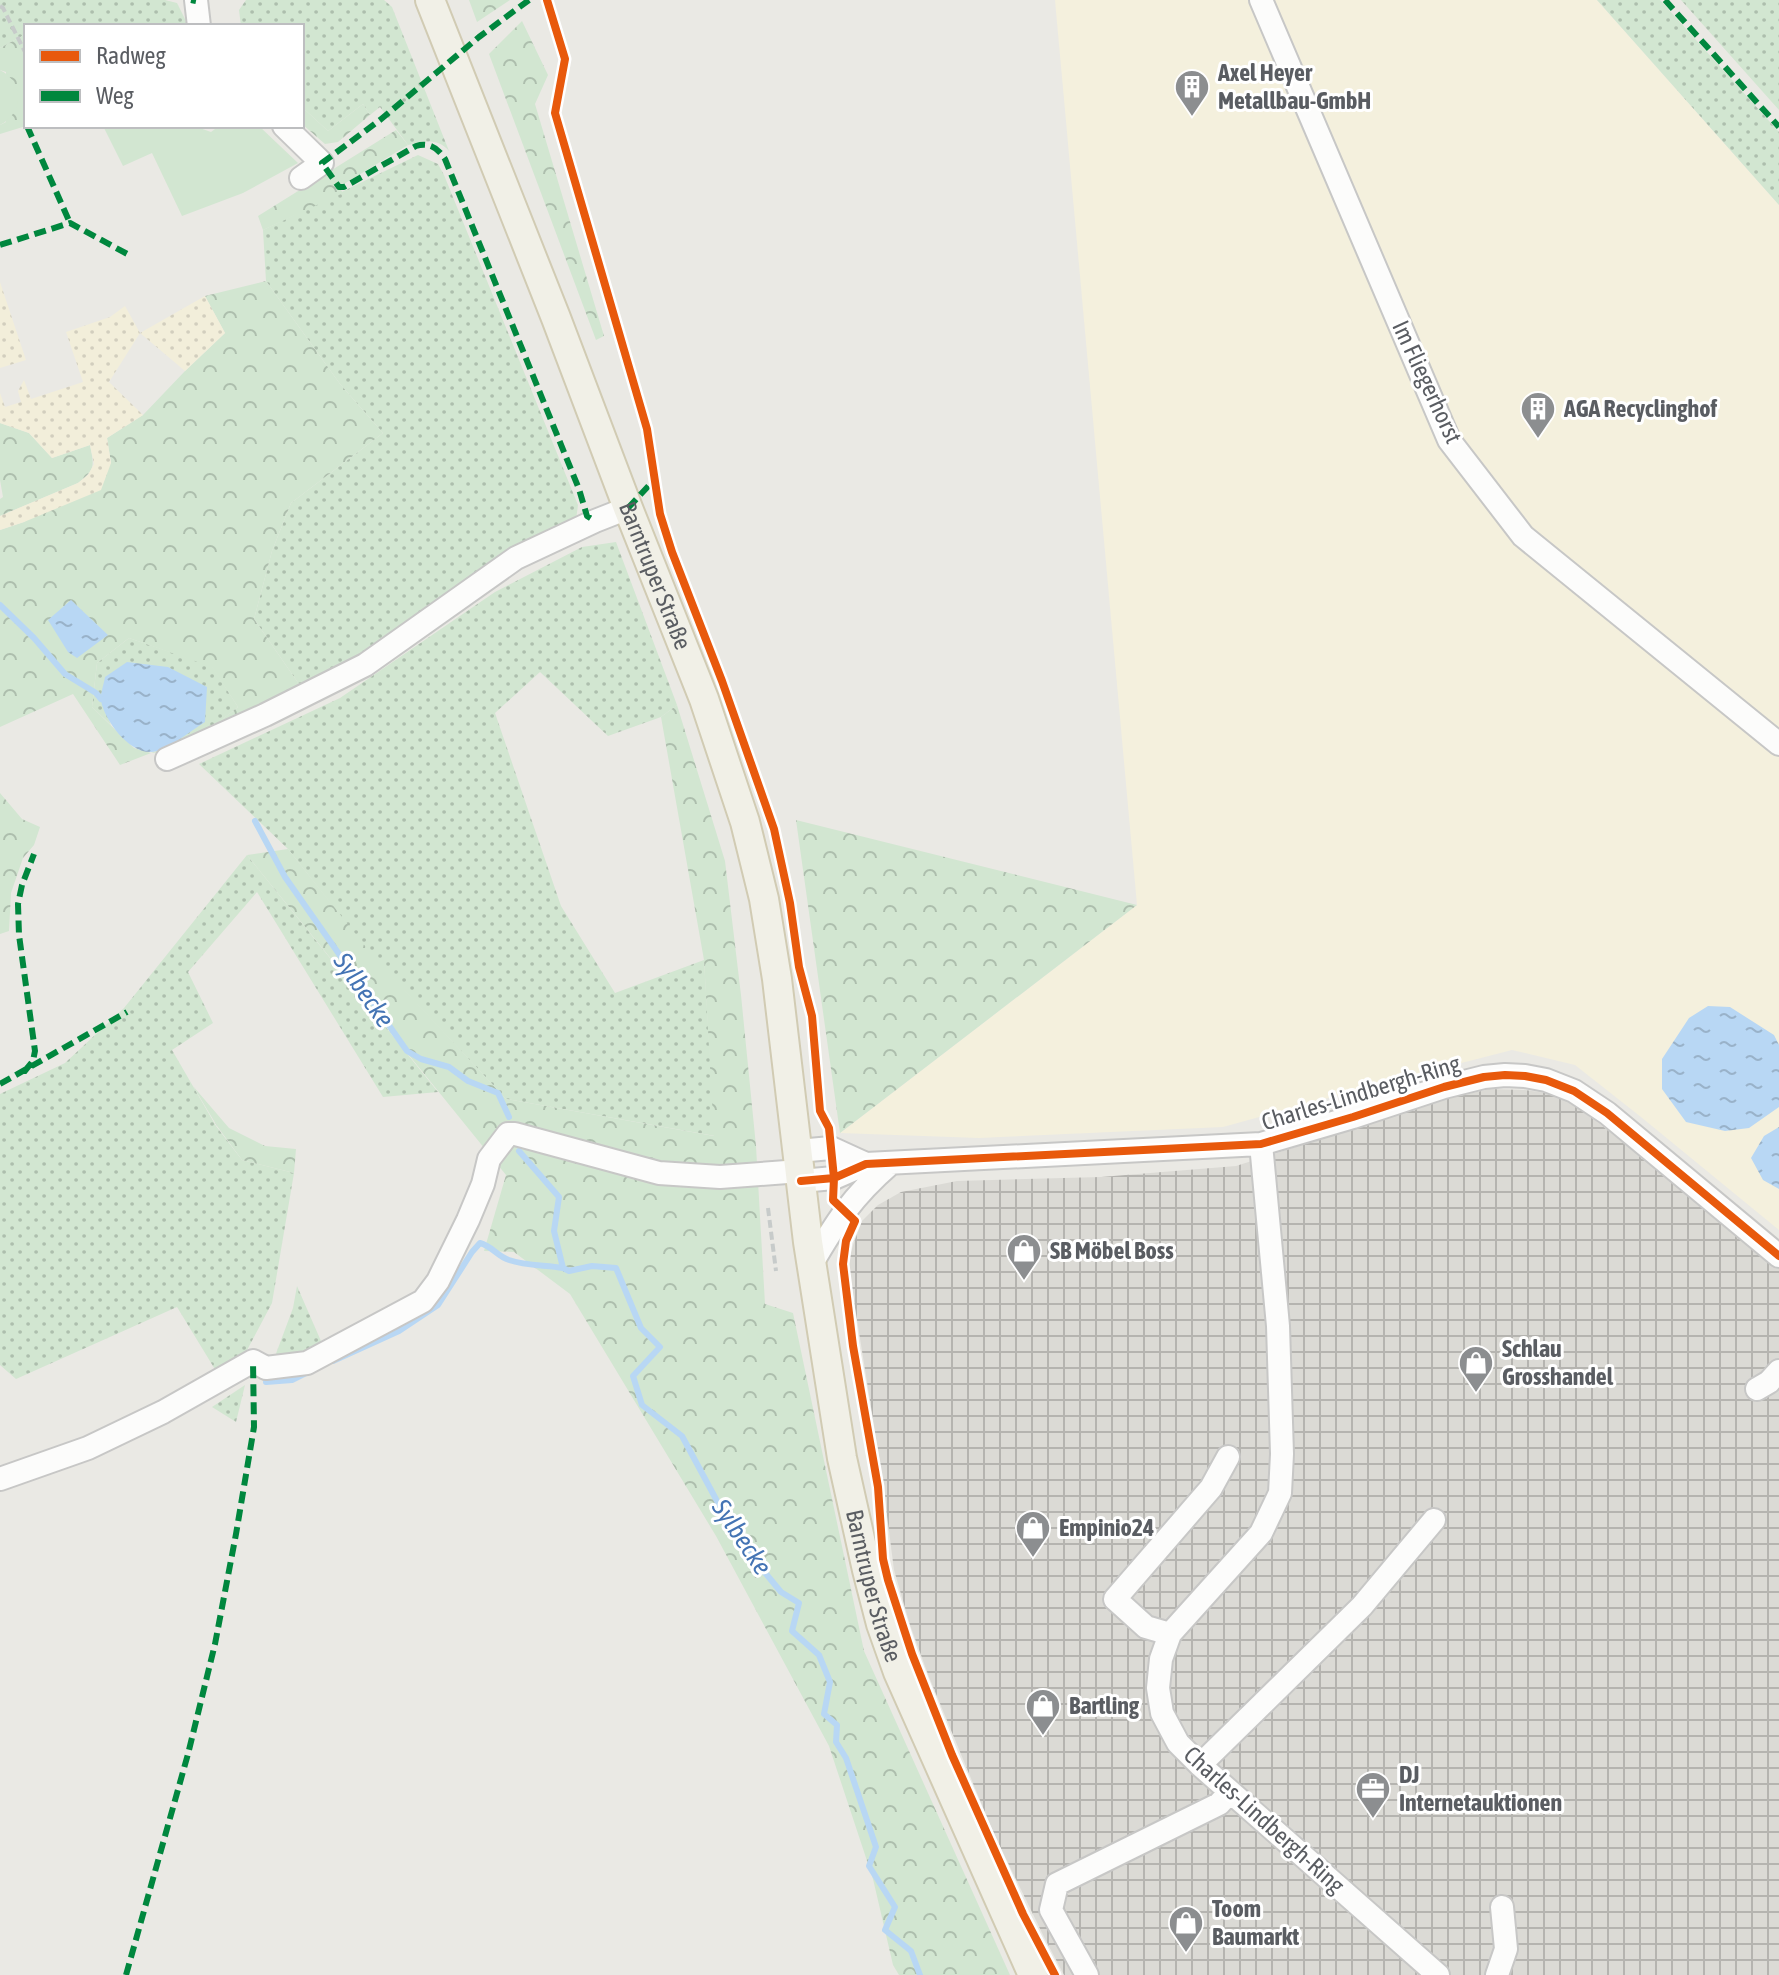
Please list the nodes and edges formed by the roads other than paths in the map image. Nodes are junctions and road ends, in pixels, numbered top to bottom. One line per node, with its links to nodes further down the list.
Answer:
1 (196, 0): 4 (street)
2 (430, 0): 7 (main road, Barntruper Straße)
3 (1261, 0): 8 (street, Im Fliegerhorst)
4 (199, 24)
5 (286, 128): 6 (street)
6 (301, 178)
7 (628, 508): 9 (street); 13 (main road, Barntruper Straße)
8 (1779, 744)
9 (173, 756)
10 (1261, 1144): 12 (street, Charles-Lindbergh-Ring); 14 (street, Charles-Lindbergh-Ring); 21 (street, Charles-Lindbergh-Ring)
11 (866, 1164): 12 (street, Charles-Lindbergh-Ring); 13 (street, Charles-Lindbergh-Ring); 13 (street, Charles-Lindbergh-Ring)
12 (890, 1164): 15 (street)
13 (799, 1168): 15 (main road, Barntruper Straße); 19 (street)
14 (1779, 1256)
15 (811, 1265): 25 (main road, Barntruper Straße)
16 (1779, 1371): 17 (street)
17 (1757, 1389)
18 (1228, 1457): 21 (street)
19 (0, 1479)
20 (1434, 1520): 22 (street)
21 (1170, 1634): 22 (street, Charles-Lindbergh-Ring)
22 (1200, 1765): 23 (street, Charles-Lindbergh-Ring)
23 (1230, 1792): 26 (street); 27 (street, Charles-Lindbergh-Ring)
24 (1502, 1907): 28 (street)
25 (1033, 1975)
26 (1087, 1975)
27 (1438, 1975)
28 (1497, 1975)

